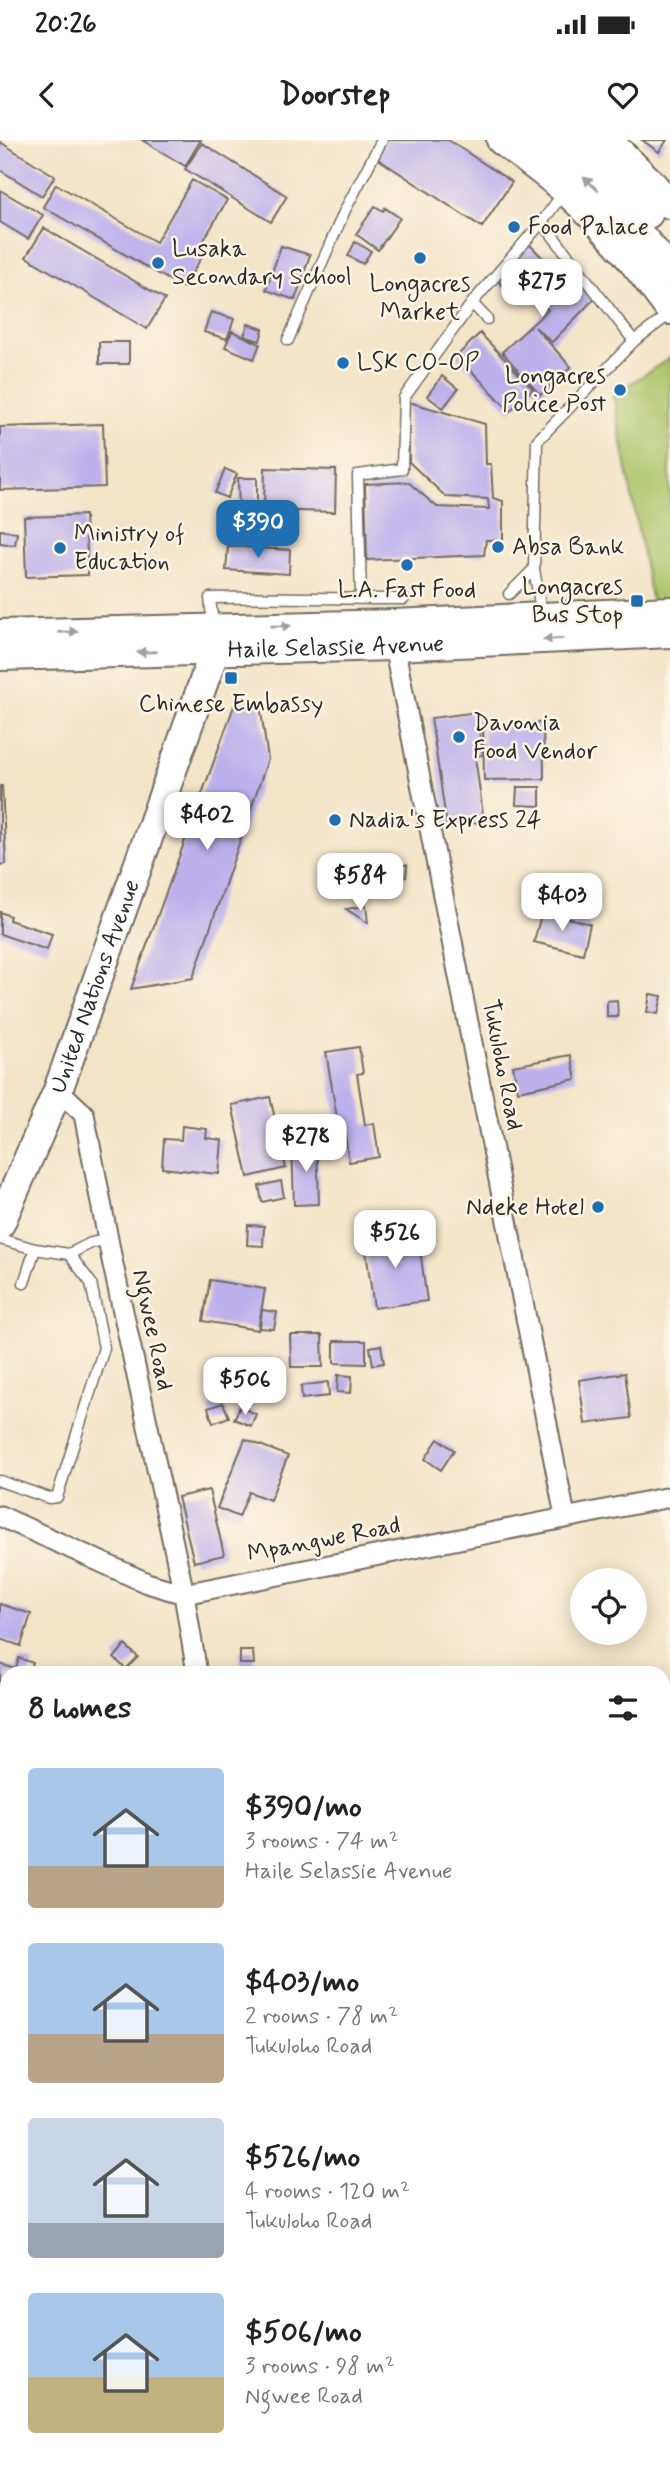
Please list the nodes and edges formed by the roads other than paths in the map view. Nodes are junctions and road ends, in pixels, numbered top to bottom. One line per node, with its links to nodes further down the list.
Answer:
1 (382, 140): 14 (lane)
2 (501, 140): 6 (main road)
3 (538, 140): 10 (main road, one-way to 3)
4 (573, 140): 9 (main road)
5 (607, 140): 7 (main road)
6 (565, 190): 8 (lane); 12 (main road)
7 (670, 204)
8 (541, 222): 11 (lane); 15 (lane)
9 (670, 241)
10 (670, 270)
11 (472, 303): 13 (lane); 18 (lane)
12 (670, 312): 15 (lane)
13 (487, 319)
14 (288, 340)
15 (634, 341): 16 (lane)
16 (534, 569): 17 (lane); 20 (lane)
17 (509, 594)
18 (361, 599): 21 (lane); 24 (lane)
19 (670, 611): 20 (main road, Haile Selassie Avenue)
20 (542, 617): 21 (main road, Haile Selassie Avenue)
21 (397, 623): 22 (main road, Haile Selassie Avenue, one-way to 21); 24 (main road, Haile Selassie Avenue); 36 (street, Tukuloho Road)
22 (670, 633)
23 (0, 634): 24 (main road, Haile Selassie Avenue, one-way to 24)
24 (214, 639): 25 (main road, Haile Selassie Avenue, one-way to 25); 26 (main road, United Nations Avenue)
25 (0, 656)
26 (58, 1090): 27 (main road, United Nations Avenue); 29 (street, Ngwee Road)
27 (0, 1224)
28 (0, 1239): 30 (lane)
29 (108, 1239): 31 (lane); 37 (street, Ngwee Road)
30 (35, 1249): 31 (lane); 32 (lane)
31 (69, 1254): 33 (lane)
32 (24, 1283)
33 (0, 1481)
34 (670, 1497): 36 (street, Mpangwe Road)
35 (0, 1516): 37 (street, Mpangwe Road)
36 (565, 1516): 37 (street, Mpangwe Road)
37 (184, 1594): 38 (street, Ngwee Road)
38 (196, 1666)

